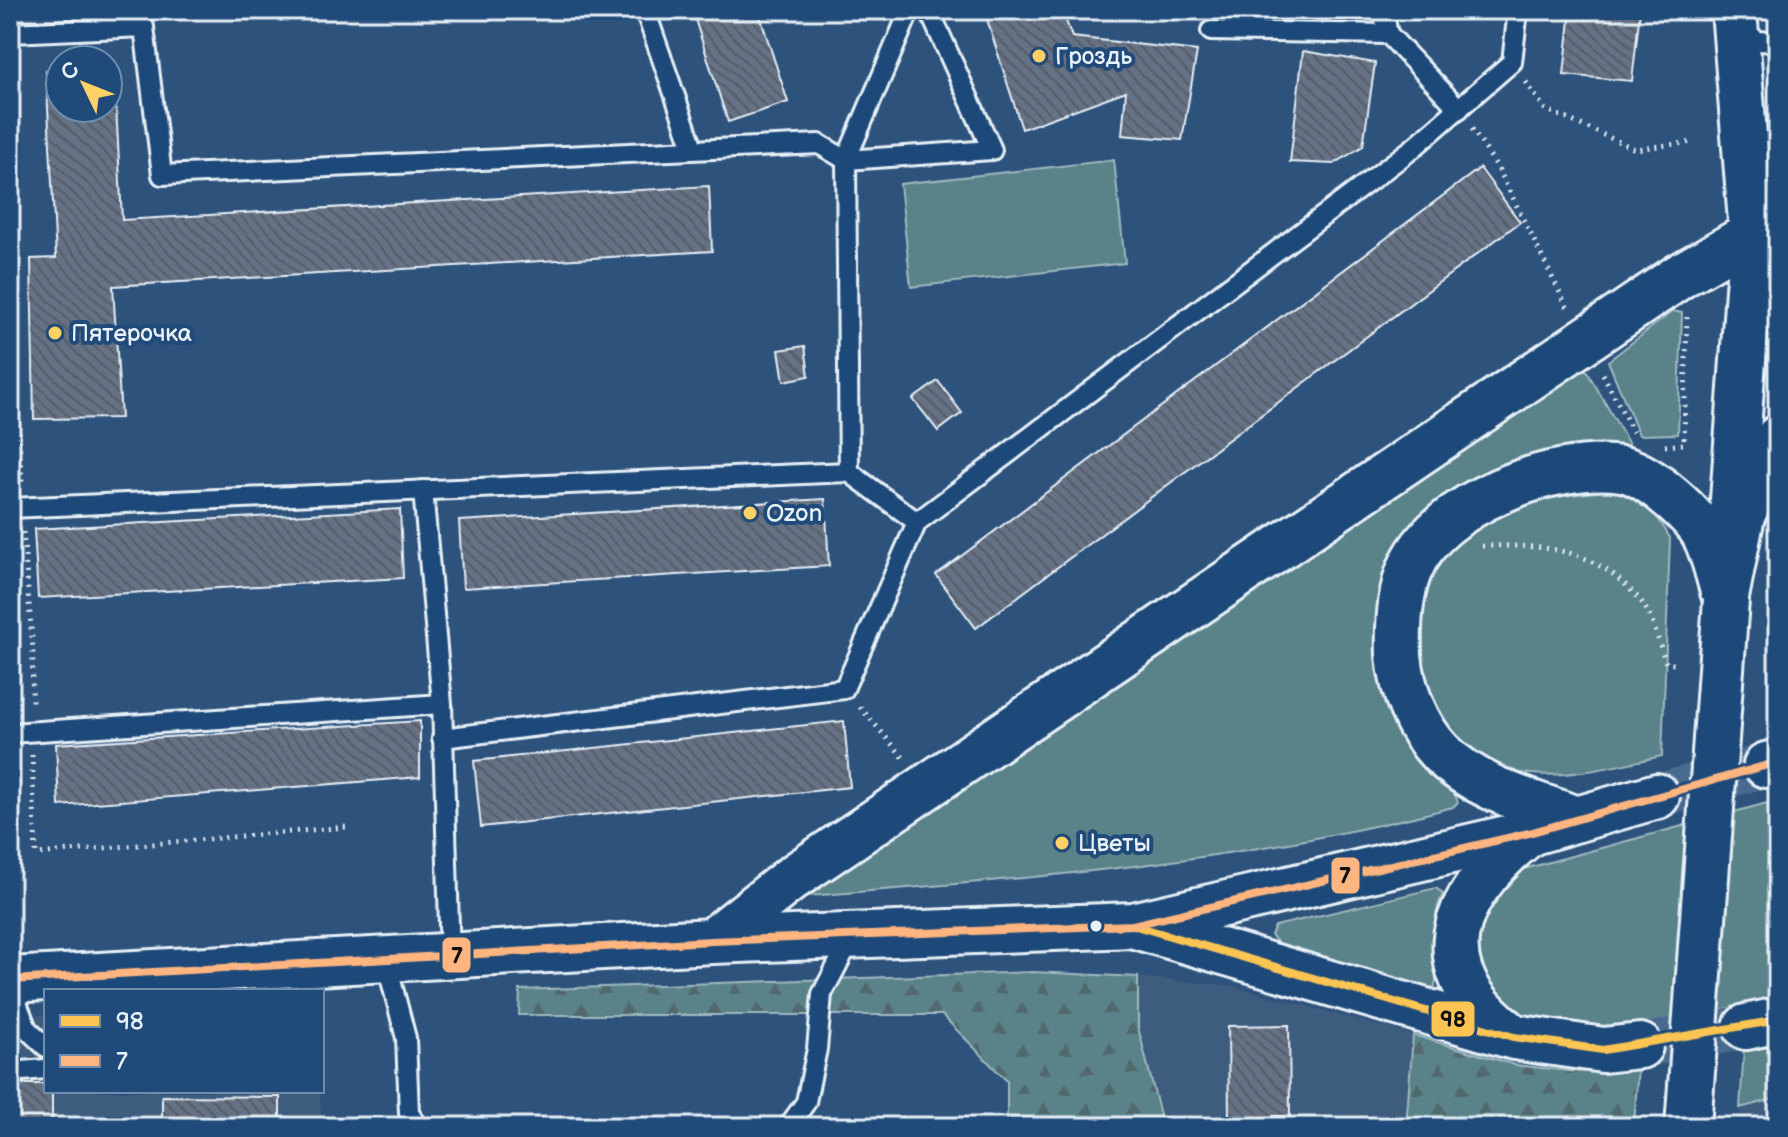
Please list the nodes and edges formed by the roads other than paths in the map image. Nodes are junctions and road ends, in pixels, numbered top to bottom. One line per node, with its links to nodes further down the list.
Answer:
1 (645, 10): 12 (lane)
2 (910, 10): 13 (lane)
3 (929, 10): 13 (lane)
4 (1383, 10): 9 (lane)
5 (1518, 10): 11 (lane)
6 (1734, 17): 10 (lane); 15 (main road)
7 (1211, 31): 9 (lane)
8 (10, 33): 12 (lane)
9 (1388, 34): 11 (lane)
10 (1778, 42)
11 (1459, 109): 20 (lane)
12 (693, 148): 13 (lane)
13 (846, 160): 17 (lane)
14 (1778, 166): 15 (main road)
15 (1765, 234): 21 (main road); 30 (main road)
16 (1778, 438): 21 (main road)
17 (849, 472): 18 (lane); 20 (lane)
18 (423, 490): 19 (lane); 22 (lane)
19 (17, 508)
20 (917, 522): 24 (lane)
21 (1726, 600): 26 (main road); 41 (main road, bridge)
22 (442, 704): 23 (lane); 24 (lane)
23 (10, 733)
24 (442, 738): 31 (lane)
25 (1657, 796): 26 (main road)
26 (1577, 819): 27 (main road)
27 (1529, 833): 28 (main road); 34 (main road)
28 (1133, 925): 29 (main road); 34 (main road)
29 (853, 936): 30 (main road); 40 (lane)
30 (712, 941): 31 (main road)
31 (450, 957): 32 (main road)
32 (386, 961): 33 (main road); 39 (lane)
33 (10, 983): 35 (lane)
34 (1514, 1037): 36 (main road)
35 (44, 1045)
36 (1640, 1046)
37 (44, 1069): 38 (lane)
38 (10, 1072)
39 (418, 1127)
40 (788, 1127)
41 (1688, 1127)

